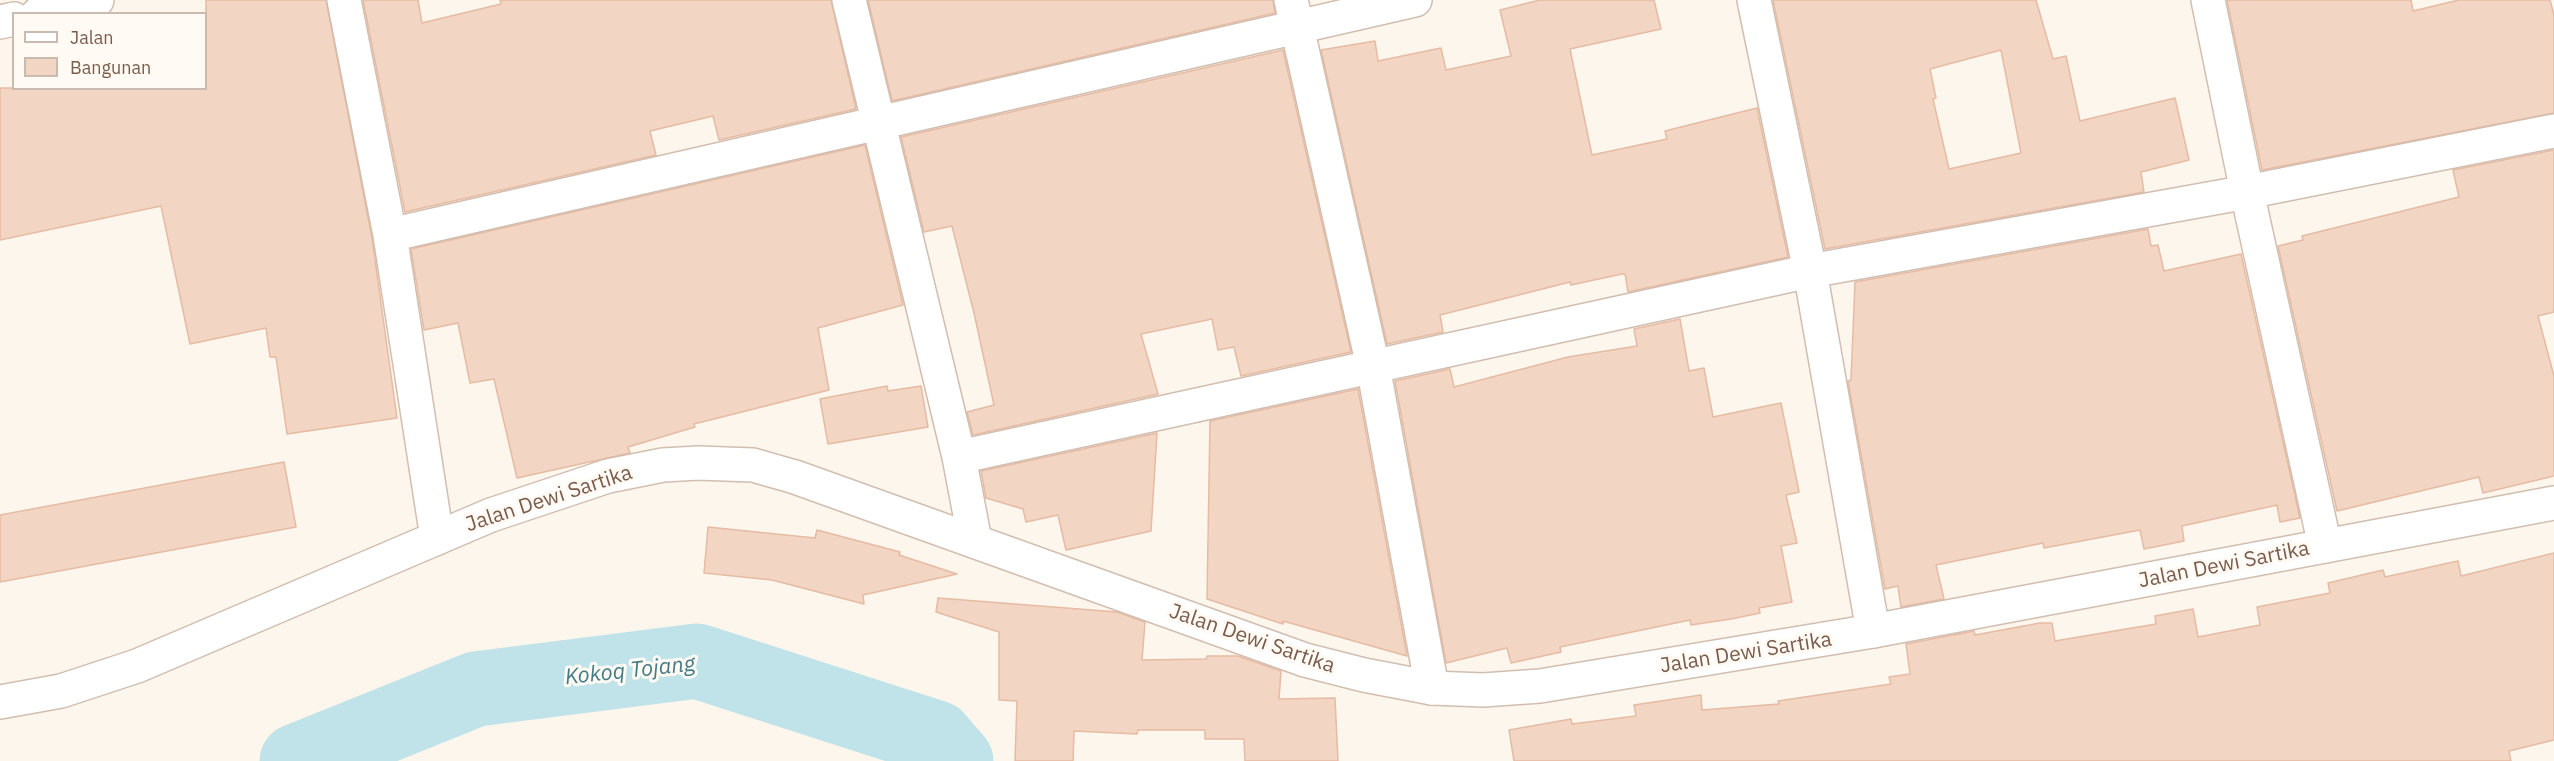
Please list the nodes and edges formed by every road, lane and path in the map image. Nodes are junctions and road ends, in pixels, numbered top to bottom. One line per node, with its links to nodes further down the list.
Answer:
1 (97, 0): 7 (street)
2 (344, 0): 12 (street)
3 (849, 0): 9 (street)
4 (1415, 0): 8 (street)
5 (1754, 0): 13 (street)
6 (2208, 0): 11 (street)
7 (46, 12)
8 (1294, 13): 9 (street); 14 (street)
9 (879, 122): 12 (street); 15 (street)
10 (2554, 131): 11 (street)
11 (2247, 192): 13 (street); 19 (street)
12 (390, 235): 17 (street)
13 (1810, 271): 14 (street); 20 (street)
14 (1373, 366): 15 (street); 21 (street)
15 (959, 457): 18 (street)
16 (2554, 503): 19 (street, Jalan Dewi Sartika)
17 (437, 538): 18 (street, Jalan Dewi Sartika); 22 (street, Jalan Dewi Sartika)
18 (975, 541): 21 (street, Jalan Dewi Sartika)
19 (2325, 546): 20 (street, Jalan Dewi Sartika)
20 (1873, 631): 21 (street, Jalan Dewi Sartika)
21 (1432, 688)
22 (0, 702)

